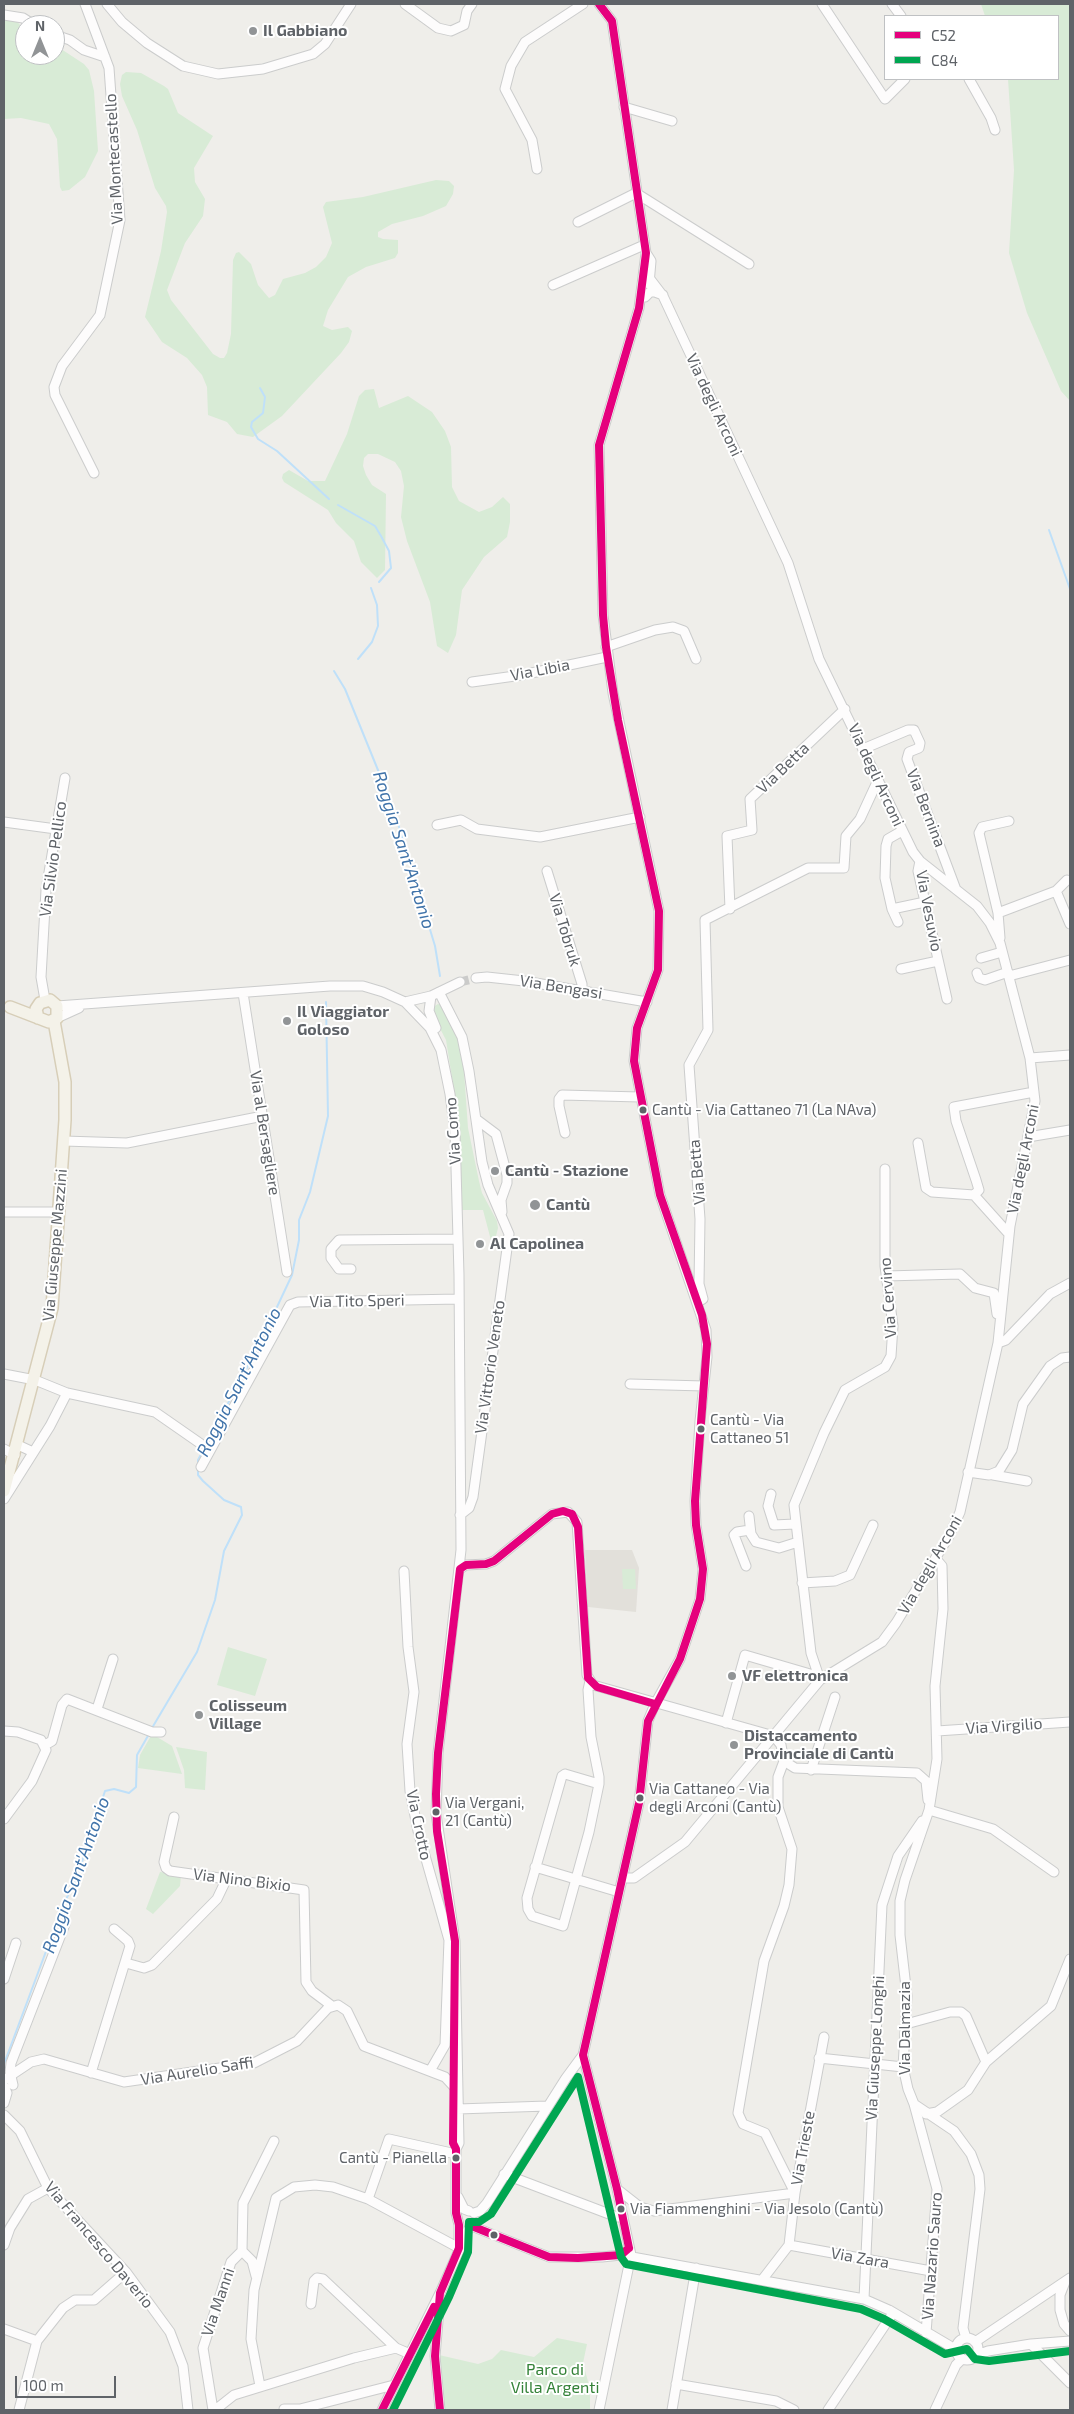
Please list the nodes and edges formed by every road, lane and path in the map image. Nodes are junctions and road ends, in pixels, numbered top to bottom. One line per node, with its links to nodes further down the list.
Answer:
1 (85, 4): 12 (street, Via Montecastello)
2 (107, 4): 3 (street)
3 (351, 4)
4 (405, 4): 5 (street)
5 (472, 4)
6 (583, 4): 18 (street)
7 (599, 4): 15 (street)
8 (822, 4): 13 (street)
9 (892, 4): 10 (street)
10 (900, 15)
11 (65, 39): 12 (street)
12 (105, 57): 28 (street, Via Montecastello)
13 (904, 80)
14 (970, 80): 17 (street)
15 (624, 106): 16 (street); 19 (street)
16 (672, 122)
17 (995, 130)
18 (537, 169)
19 (636, 193): 20 (street); 21 (street); 22 (street)
20 (578, 222)
21 (645, 249): 23 (street); 24 (street)
22 (749, 264)
23 (647, 278): 25 (street, Via degli Arconi); 26 (street); 27 (street)
24 (553, 285)
25 (662, 295): 26 (street); 33 (street, Via degli Arconi)
26 (645, 297): 27 (street)
27 (639, 308): 29 (street)
28 (94, 473)
29 (606, 647): 30 (street); 31 (street)
30 (608, 657): 32 (street, Via Libia); 37 (street)
31 (696, 659)
32 (472, 682)
33 (845, 709): 34 (street, Via degli Arconi); 49 (street, Via Betta)
34 (863, 748): 36 (street, Via degli Arconi); 46 (street, Via Bernina)
35 (65, 778): 41 (street, Via Silvio Pellico)
36 (878, 780): 42 (street, Via degli Arconi); 49 (street, Via Betta)
37 (640, 817): 40 (street); 68 (street)
38 (1009, 821): 51 (street)
39 (4, 822): 41 (street)
40 (437, 825)
41 (56, 829): 72 (street, Via Silvio Pellico)
42 (902, 831): 43 (street, Via degli Arconi); 50 (street)
43 (920, 861): 46 (street, Via degli Arconi); 48 (street, Via Vesuvio)
44 (547, 871): 63 (street, Via Tobruk)
45 (1067, 880): 47 (street)
46 (956, 887): 54 (street, Via degli Arconi)
47 (1056, 890): 51 (street); 53 (street)
48 (925, 902): 50 (street); 57 (street, Via Vesuvio)
49 (730, 909): 97 (street, Via Betta)
50 (892, 909): 52 (street)
51 (998, 913): 54 (street)
52 (898, 922)
53 (1070, 924)
54 (1001, 947): 55 (street); 60 (street, Via degli Arconi)
55 (981, 958)
56 (1070, 960): 60 (street)
57 (938, 961): 58 (street, Via Vesuvio); 66 (street, Via Vesuvio)
58 (901, 969)
59 (977, 973): 60 (street)
60 (1009, 974): 75 (street, Via degli Arconi)
61 (476, 978): 63 (street, Via Bengasi)
62 (460, 982): 65 (street)
63 (582, 990): 68 (street, Via Bengasi)
64 (244, 993): 67 (street, Via Como); 69 (street, Via Como); 78 (street, Via al Bersagliere)
65 (435, 994): 69 (street); 73 (street); 79 (street, Via Vittorio Veneto)
66 (947, 999)
67 (112, 1002): 71 (street, Via Como); 72 (street, Via Como)
68 (647, 1002): 77 (street)
69 (409, 1005): 73 (street, Via Como)
70 (7, 1006): 72 (main road, Via Como)
71 (57, 1006): 72 (main road, Via Giuseppe Mazzini)
72 (46, 1014): 83 (main road, Via Giuseppe Mazzini)
73 (441, 1050): 91 (street, Via Como)
74 (1070, 1055): 75 (street)
75 (1030, 1058): 76 (street, Via degli Arconi)
76 (1034, 1092): 82 (street, Via degli Arconi); 86 (street)
77 (640, 1097): 81 (street); 97 (street)
78 (263, 1116): 83 (street); 93 (street, Via al Bersagliere)
79 (476, 1118): 89 (street, Via Vittorio Veneto); 89 (street, Via Vittorio Veneto)
80 (1070, 1130): 82 (street)
81 (565, 1132)
82 (1028, 1137): 90 (street, Via degli Arconi)
83 (64, 1141): 88 (main road, Via Giuseppe Mazzini)
84 (918, 1143): 86 (street)
85 (885, 1169): 94 (street, Via Cervino)
86 (974, 1195): 90 (street)
87 (4, 1212): 88 (street)
88 (59, 1212): 102 (main road, Via Giuseppe Mazzini)
89 (502, 1216): 117 (street, Via Vittorio Veneto)
90 (1009, 1234): 98 (street, Via degli Arconi)
91 (457, 1239): 92 (street); 96 (street, Via Como)
92 (351, 1269)
93 (287, 1272)
94 (886, 1276): 98 (street); 119 (street, Via Cervino)
95 (1070, 1283): 99 (street)
96 (459, 1299): 110 (street, Via Tito Speri); 117 (street, Via Como)
97 (698, 1302): 104 (street)
98 (999, 1327): 99 (street, Via degli Arconi)
99 (998, 1343): 111 (street, Via degli Arconi)
100 (1070, 1357): 112 (street)
101 (4, 1374): 102 (street)
102 (35, 1380): 105 (street); 108 (main road, Via Giuseppe Mazzini)
103 (630, 1384): 104 (street)
104 (704, 1386): 134 (street)
105 (67, 1393): 106 (street); 109 (street)
106 (201, 1444)
107 (4, 1449): 108 (street)
108 (16, 1450): 109 (street); 114 (main road, Via Giuseppe Mazzini)
109 (33, 1452): 116 (street)
110 (201, 1467)
111 (968, 1472): 112 (street); 124 (street, Via degli Arconi)
112 (993, 1474): 113 (street)
113 (1027, 1481)
114 (4, 1491)
115 (770, 1494): 119 (street)
116 (4, 1499)
117 (460, 1515): 123 (street, Via Como)
118 (748, 1516): 121 (street)
119 (795, 1524): 122 (street, Via Cervino)
120 (873, 1525): 129 (street)
121 (750, 1530): 122 (street); 126 (street)
122 (798, 1542): 129 (street, Via Cervino)
123 (461, 1550): 125 (street); 127 (street, Via Como)
124 (936, 1559): 131 (street, Via degli Arconi); 140 (street, Via Dalmazia)
125 (480, 1564): 127 (street); 132 (street)
126 (746, 1566)
127 (460, 1569): 163 (street, Via Como)
128 (404, 1571): 172 (street, Via Crotto)
129 (802, 1583): 131 (street, Via Cervino)
130 (113, 1659): 135 (street)
131 (818, 1678): 136 (street); 141 (street, Via degli Arconi)
132 (590, 1681): 134 (street); 145 (street)
133 (835, 1697): 144 (street)
134 (655, 1704): 136 (street); 152 (street)
135 (97, 1709): 139 (street); 142 (street)
136 (726, 1722): 141 (street)
137 (1070, 1722): 140 (street, Via Virgilio)
138 (4, 1730): 142 (street)
139 (153, 1731)
140 (937, 1731): 146 (street, Via Dalmazia)
141 (774, 1736): 143 (street); 152 (street, Via degli Arconi)
142 (45, 1745): 148 (street)
143 (784, 1761): 144 (street); 188 (street)
144 (811, 1770): 146 (street)
145 (599, 1784): 149 (street); 153 (street)
146 (929, 1810): 150 (street); 162 (street, Via Dalmazia); 168 (street, Via Giuseppe Longhi)
147 (174, 1817): 151 (street, Via Nino Bixio)
148 (4, 1818)
149 (535, 1867): 153 (street); 153 (street)
150 (1054, 1872)
151 (228, 1878): 159 (street); 161 (street, Via Nino Bixio)
152 (624, 1878): 154 (street)
153 (576, 1880): 154 (street)
154 (619, 1892): 165 (street)
155 (65, 1924): 173 (street)
156 (114, 1929): 159 (street)
157 (16, 1943): 160 (street)
158 (1070, 1959): 167 (street)
159 (126, 1963): 171 (street)
160 (4, 1979)
161 (332, 2006): 171 (street, Via Aurelio Saffi); 172 (street)
162 (906, 2024): 167 (street); 170 (street, Via Dalmazia)
163 (455, 2027): 169 (street); 174 (street)
164 (824, 2037): 166 (street, Via Trieste)
165 (583, 2055): 177 (street); 186 (street)
166 (819, 2058): 168 (street); 188 (street, Via Trieste)
167 (986, 2062): 179 (street)
168 (874, 2065): 170 (street); 199 (street, Via Giuseppe Longhi)
169 (454, 2067): 172 (street); 174 (street)
170 (903, 2067): 176 (street, Via Dalmazia)
171 (91, 2073): 173 (street, Via Aurelio Saffi)
172 (433, 2073): 174 (street)
173 (8, 2084): 175 (street)
174 (455, 2090): 178 (street); 183 (street)
175 (4, 2103)
176 (914, 2104): 179 (street); 181 (street, Via Nazario Sauro)
177 (547, 2106): 178 (street); 184 (street)
178 (458, 2109): 183 (street)
179 (929, 2114): 181 (street); 217 (street)
180 (4, 2115): 185 (street, Via Francesco Daverio)
181 (919, 2122): 201 (street, Via Nazario Sauro)
182 (274, 2141): 197 (street, Via Manni)
183 (456, 2151): 187 (street); 189 (street)
184 (504, 2174): 190 (street); 191 (street)
185 (48, 2188): 194 (street); 202 (street, Via Francesco Daverio)
186 (617, 2189): 188 (street); 191 (street)
187 (456, 2192): 190 (street); 192 (street)
188 (795, 2193): 195 (street, Via Trieste)
189 (368, 2199): 196 (street); 203 (street)
190 (471, 2212): 192 (street); 193 (street)
191 (623, 2216): 198 (street)
192 (459, 2222): 193 (street); 196 (street)
193 (471, 2228): 196 (street); 198 (street)
194 (4, 2245)
195 (789, 2245): 199 (street, Via Zara); 204 (street)
196 (459, 2248): 206 (street)
197 (242, 2251): 203 (street); 228 (street, Via Manni)
198 (627, 2253): 200 (street); 231 (street)
199 (866, 2259): 201 (street, Via Zara); 207 (street, Via Giuseppe Longhi)
200 (696, 2268): 204 (street); 222 (street)
201 (932, 2271): 212 (street, Via Nazario Sauro)
202 (126, 2272): 213 (street); 227 (street, Via Francesco Daverio)
203 (257, 2278): 224 (street)
204 (762, 2280): 207 (street)
205 (1068, 2280): 211 (street); 217 (street)
206 (440, 2294): 219 (street); 230 (street)
207 (864, 2299): 209 (street)
208 (311, 2304): 218 (street)
209 (893, 2313): 212 (street); 234 (street)
210 (4, 2329): 213 (street)
211 (1070, 2331)
212 (926, 2333): 215 (street)
213 (37, 2341): 226 (street)
214 (1070, 2341): 216 (street)
215 (947, 2344): 217 (street); 220 (street)
216 (1031, 2344): 217 (street); 221 (street)
217 (973, 2345): 220 (street); 220 (street)
218 (396, 2348): 219 (street); 224 (street)
219 (410, 2354): 223 (street)
220 (959, 2356): 235 (street)
221 (1070, 2383)
222 (676, 2384): 232 (street); 233 (street)
223 (394, 2385): 225 (street); 229 (street)
224 (260, 2386): 228 (street)
225 (284, 2409)
226 (19, 2410)
227 (188, 2410)
228 (214, 2410)
229 (382, 2410)
230 (440, 2410)
231 (599, 2410)
232 (672, 2410)
233 (794, 2410)
234 (828, 2410)
235 (935, 2410)

